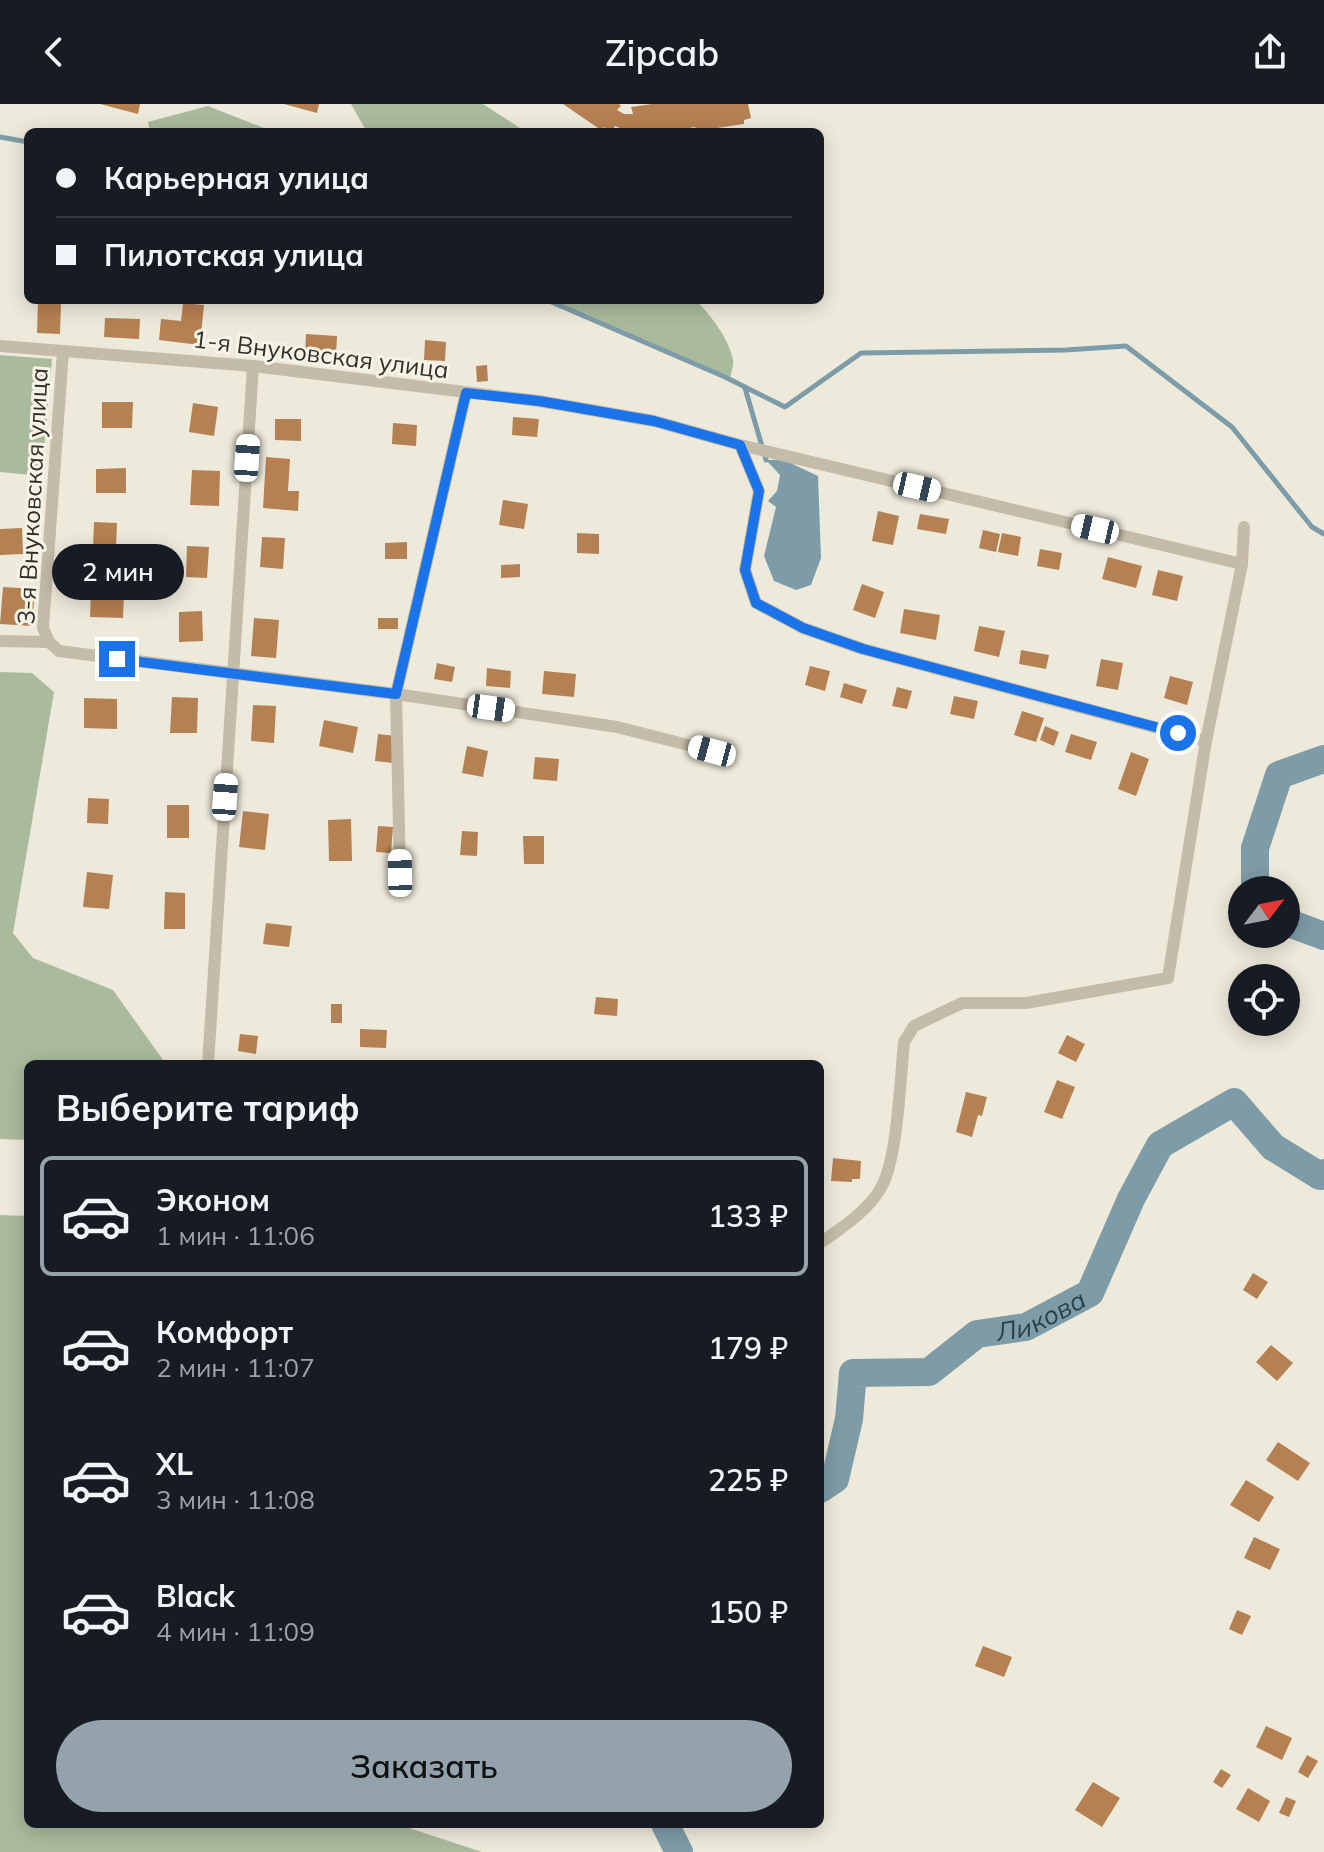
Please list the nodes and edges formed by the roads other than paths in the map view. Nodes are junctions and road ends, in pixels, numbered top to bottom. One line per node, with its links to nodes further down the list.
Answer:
1 (0, 346): 2 (street, 1-я Внуковская улица)
2 (63, 351): 3 (street, 1-я Внуковская улица); 9 (street, 3-я Внуковская улица)
3 (253, 366): 4 (street, 1-я Внуковская улица); 10 (street)
4 (466, 393): 5 (street, 1-я Внуковская улица); 11 (street)
5 (740, 445): 7 (street, 1-я Внуковская улица); 12 (street)
6 (1244, 527): 7 (street)
7 (1242, 564): 12 (street)
8 (0, 641): 9 (street)
9 (49, 642): 10 (street)
10 (233, 674): 11 (street); 15 (street)
11 (396, 694): 13 (street); 14 (street)
12 (1206, 741): 16 (street)
13 (712, 751)
14 (400, 873)
15 (208, 1060)
16 (824, 1240)

